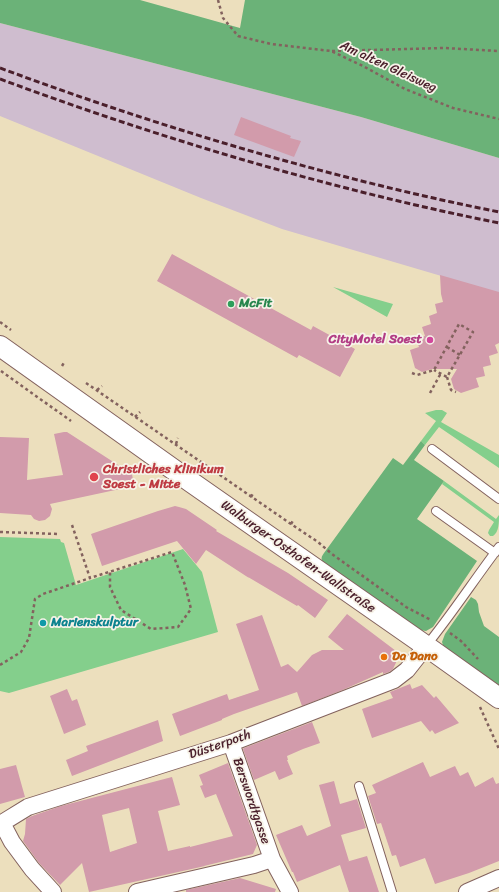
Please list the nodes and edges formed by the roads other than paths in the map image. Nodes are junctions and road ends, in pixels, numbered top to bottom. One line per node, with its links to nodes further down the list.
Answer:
1 (0, 346): 6 (street, Walburger-Osthofen-Wallstraße)
2 (432, 449): 3 (lane)
3 (499, 499)
4 (436, 511): 5 (lane)
5 (497, 550): 6 (lane)
6 (426, 646): 7 (street, Walburger-Osthofen-Wallstraße); 8 (street, Düsterpoth)
7 (499, 698)
8 (231, 743): 10 (street, Düsterpoth); 11 (street, Berswordtgasse)
9 (359, 786): 16 (lane)
10 (1, 823): 13 (street)
11 (272, 859): 14 (street); 15 (street, Berswordtgasse)
12 (499, 878): 17 (street)
13 (53, 892)
14 (137, 892)
15 (290, 892)
16 (392, 892)
17 (468, 892)

